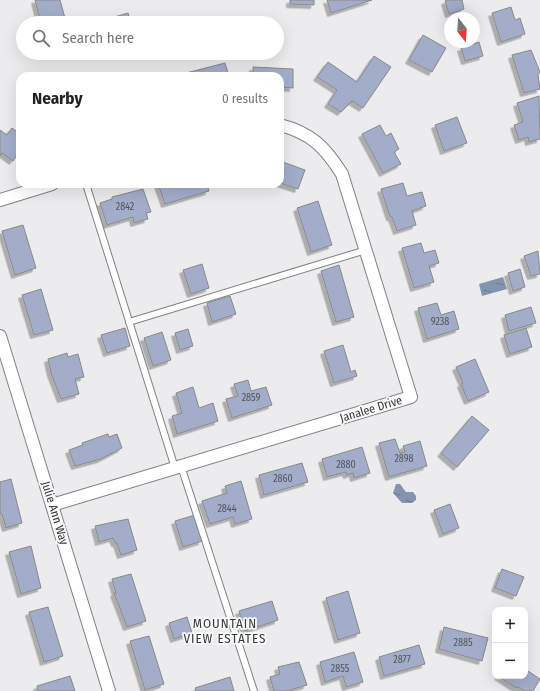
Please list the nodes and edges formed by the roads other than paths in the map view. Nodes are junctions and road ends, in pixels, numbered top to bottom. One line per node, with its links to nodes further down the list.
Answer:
1 (284, 127): 5 (street, Janalee Drive)
2 (39, 188): 4 (street)
3 (87, 188): 6 (lane)
4 (0, 200)
5 (366, 250): 6 (lane); 8 (street, Janalee Drive)
6 (129, 322): 8 (lane)
7 (0, 336): 9 (street, Julie Ann Way)
8 (178, 467): 9 (street, Janalee Drive); 11 (lane)
9 (52, 505): 10 (street, Julie Ann Way)
10 (109, 691)
11 (254, 691)

